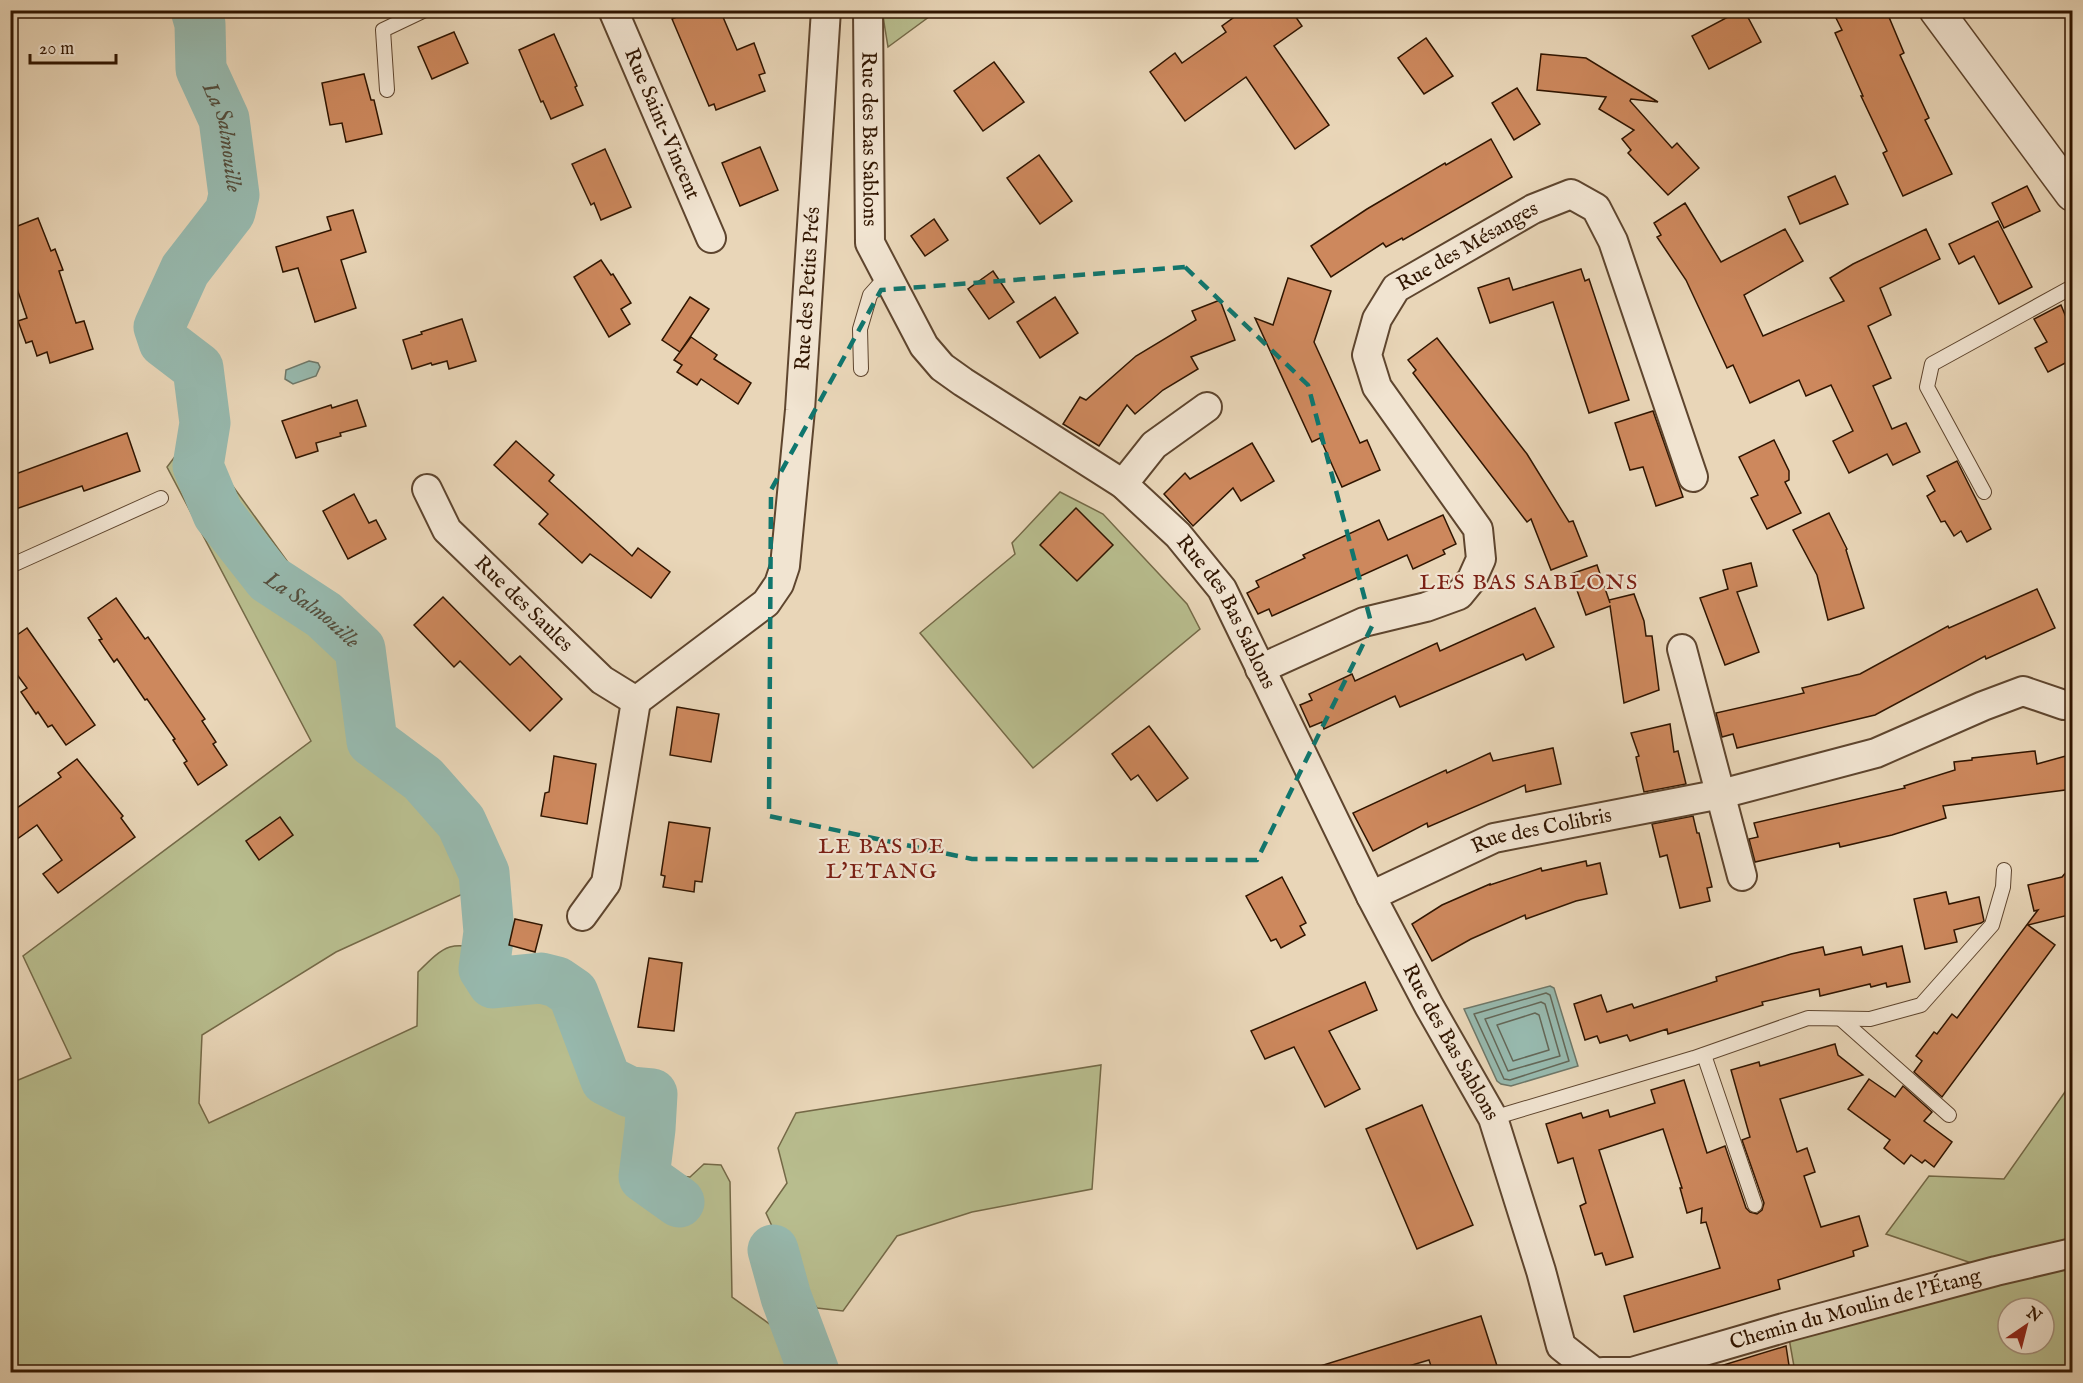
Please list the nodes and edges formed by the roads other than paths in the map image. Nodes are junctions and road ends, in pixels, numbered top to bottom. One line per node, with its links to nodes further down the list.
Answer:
1 (425, 10): 6 (lane)
2 (613, 10): 8 (street, Rue Saint-Vincent)
3 (826, 10): 21 (street, Rue des Petits Prés)
4 (868, 10): 9 (street, Rue des Bas Sablons)
5 (1936, 10): 7 (street)
6 (387, 90)
7 (2073, 194)
8 (711, 238)
9 (888, 276): 11 (lane); 14 (street, Rue des Bas Sablons)
10 (2073, 287): 16 (lane)
11 (861, 369)
12 (1207, 407): 14 (street)
13 (1693, 477): 20 (street, Rue des Mésanges)
14 (1123, 484): 20 (street, Rue des Bas Sablons)
15 (427, 489): 21 (street, Rue des Saules)
16 (1984, 492)
17 (161, 498): 18 (lane)
18 (10, 566)
19 (1682, 649): 23 (street)
20 (1260, 669): 26 (street, Rue des Bas Sablons)
21 (636, 701): 27 (street)
22 (2064, 705): 23 (street, Rue des Colibris)
23 (1721, 794): 25 (street); 26 (street, Rue des Colibris)
24 (2004, 870): 28 (lane)
25 (1742, 876)
26 (1371, 897): 31 (street, Rue des Bas Sablons)
27 (582, 916)
28 (1841, 1019): 29 (lane); 30 (lane)
29 (1704, 1055): 31 (lane); 32 (lane)
30 (1949, 1115)
31 (1493, 1118): 34 (street, Rue des Bas Sablons)
32 (1755, 1205)
33 (2073, 1253): 35 (street, Chemin du Moulin de l'Étang)
34 (1594, 1372)
35 (1604, 1372)

